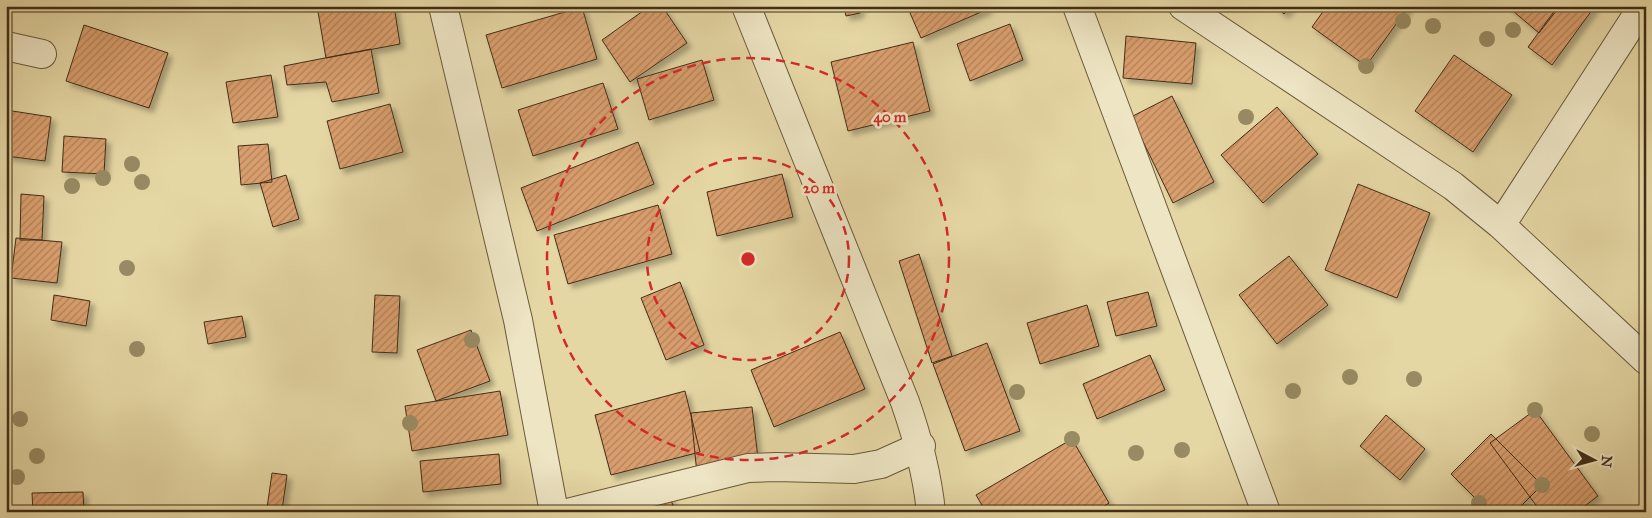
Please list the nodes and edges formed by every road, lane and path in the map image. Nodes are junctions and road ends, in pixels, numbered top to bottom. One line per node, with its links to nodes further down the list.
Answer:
1 (443, 6): 11 (street)
2 (746, 6): 10 (street)
3 (1077, 6): 14 (street)
4 (1183, 6): 8 (street)
5 (1643, 6): 8 (street)
6 (6, 46): 7 (street)
7 (42, 54)
8 (1501, 225): 9 (street)
9 (1646, 360)
10 (921, 446): 12 (street); 13 (street)
11 (554, 512)
12 (571, 512)
13 (930, 512)
14 (1266, 512)

